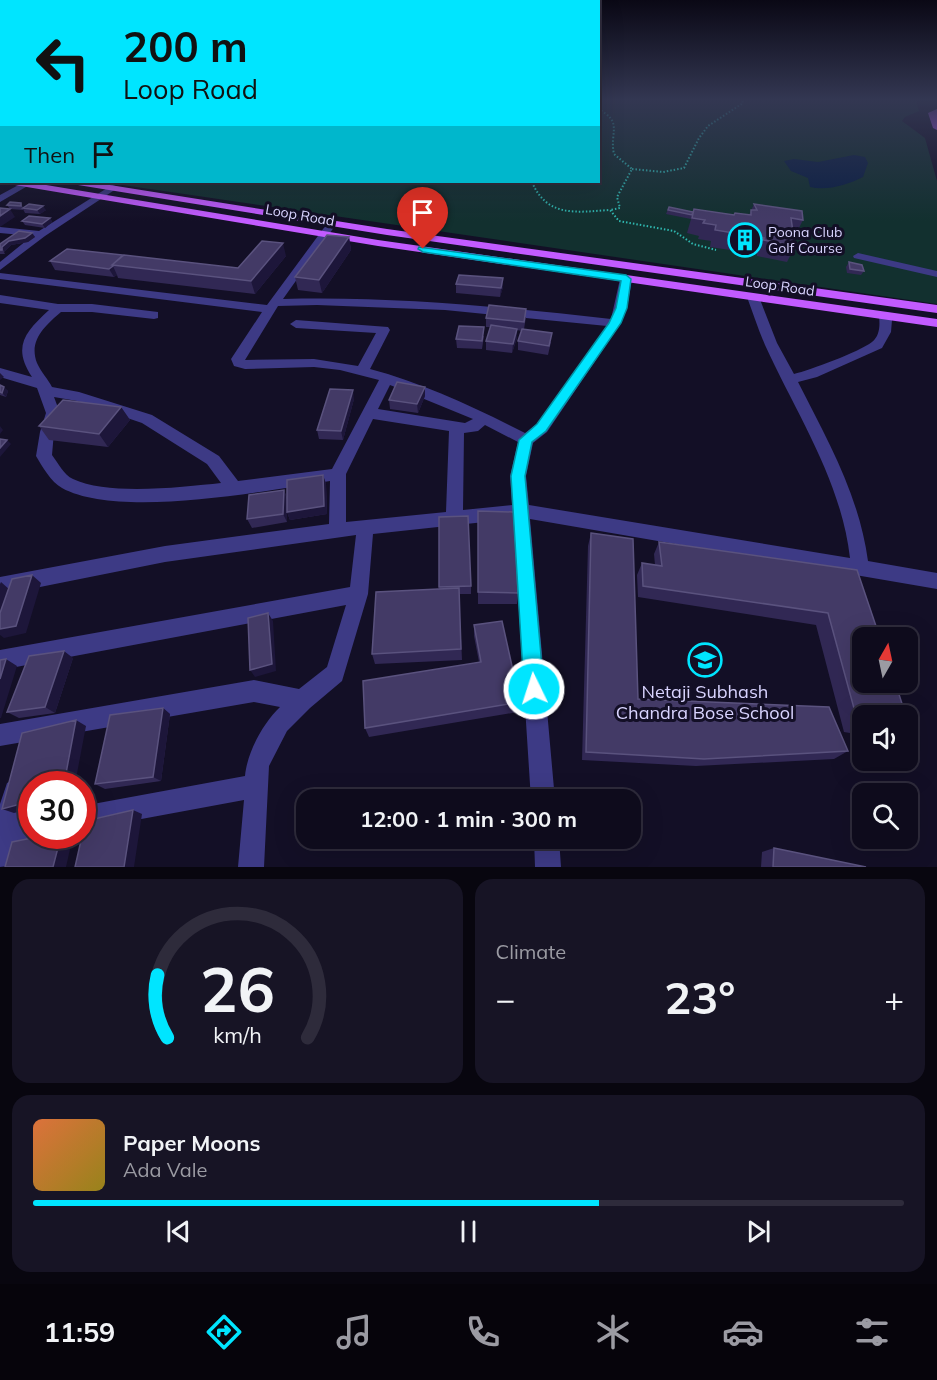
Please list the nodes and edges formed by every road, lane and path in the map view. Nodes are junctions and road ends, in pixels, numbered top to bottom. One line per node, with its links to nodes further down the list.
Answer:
1 (615, 140): 3 (path)
2 (698, 140): 3 (path)
3 (632, 169): 11 (path)
4 (21, 183): 7 (main road, Loop Road)
5 (85, 183): 8 (main road, Loop Road)
6 (532, 183): 11 (path)
7 (27, 184): 9 (main road, Loop Road); 10 (street)
8 (115, 187): 9 (street); 12 (main road, Loop Road)
9 (99, 196): 14 (street); 15 (main road, Loop Road)
10 (0, 199)
11 (610, 210): 16 (path)
12 (332, 223): 15 (street); 27 (main road, Loop Road)
13 (0, 230): 14 (street)
14 (41, 234): 19 (street)
15 (324, 234): 22 (main road, Loop Road); 25 (street)
16 (716, 250)
17 (858, 256): 18 (street)
18 (920, 268): 20 (street); 21 (street)
19 (0, 269): 25 (street)
20 (937, 269)
21 (937, 274)
22 (626, 279): 23 (main road, Loop Road); 30 (street)
23 (753, 297): 29 (main road, Loop Road); 36 (street)
24 (0, 299): 26 (street)
25 (272, 306): 30 (street); 33 (street)
26 (58, 308): 28 (street); 37 (street)
27 (937, 309)
28 (154, 315)
29 (885, 316): 31 (main road, Loop Road); 36 (street)
30 (615, 323): 41 (street)
31 (937, 323)
32 (296, 324): 33 (street)
33 (362, 371): 35 (street)
34 (0, 372): 37 (street)
35 (387, 378): 38 (street); 39 (street)
36 (790, 380): 48 (street)
37 (45, 388): 43 (street); 43 (street)
38 (369, 413): 40 (street); 42 (street)
39 (484, 418): 40 (street); 41 (street)
40 (457, 427): 45 (street)
41 (526, 440): 44 (street)
42 (338, 474): 43 (street); 47 (street)
43 (233, 487)
44 (521, 511): 45 (street); 48 (street); 57 (street)
45 (454, 519): 46 (street)
46 (365, 528): 47 (street); 51 (street)
47 (337, 530): 50 (street)
48 (860, 566): 49 (street)
49 (937, 581)
50 (0, 586)
51 (359, 594): 52 (street); 53 (street)
52 (0, 660)
53 (302, 700): 55 (street); 56 (street)
54 (0, 735): 55 (street)
55 (25, 749): 60 (street)
56 (257, 786): 58 (street); 63 (street)
57 (542, 789)
58 (96, 815)
59 (18, 829): 60 (street)
60 (3, 832): 62 (street)
61 (547, 849): 64 (street)
62 (0, 857)
63 (251, 867)
64 (548, 867)

